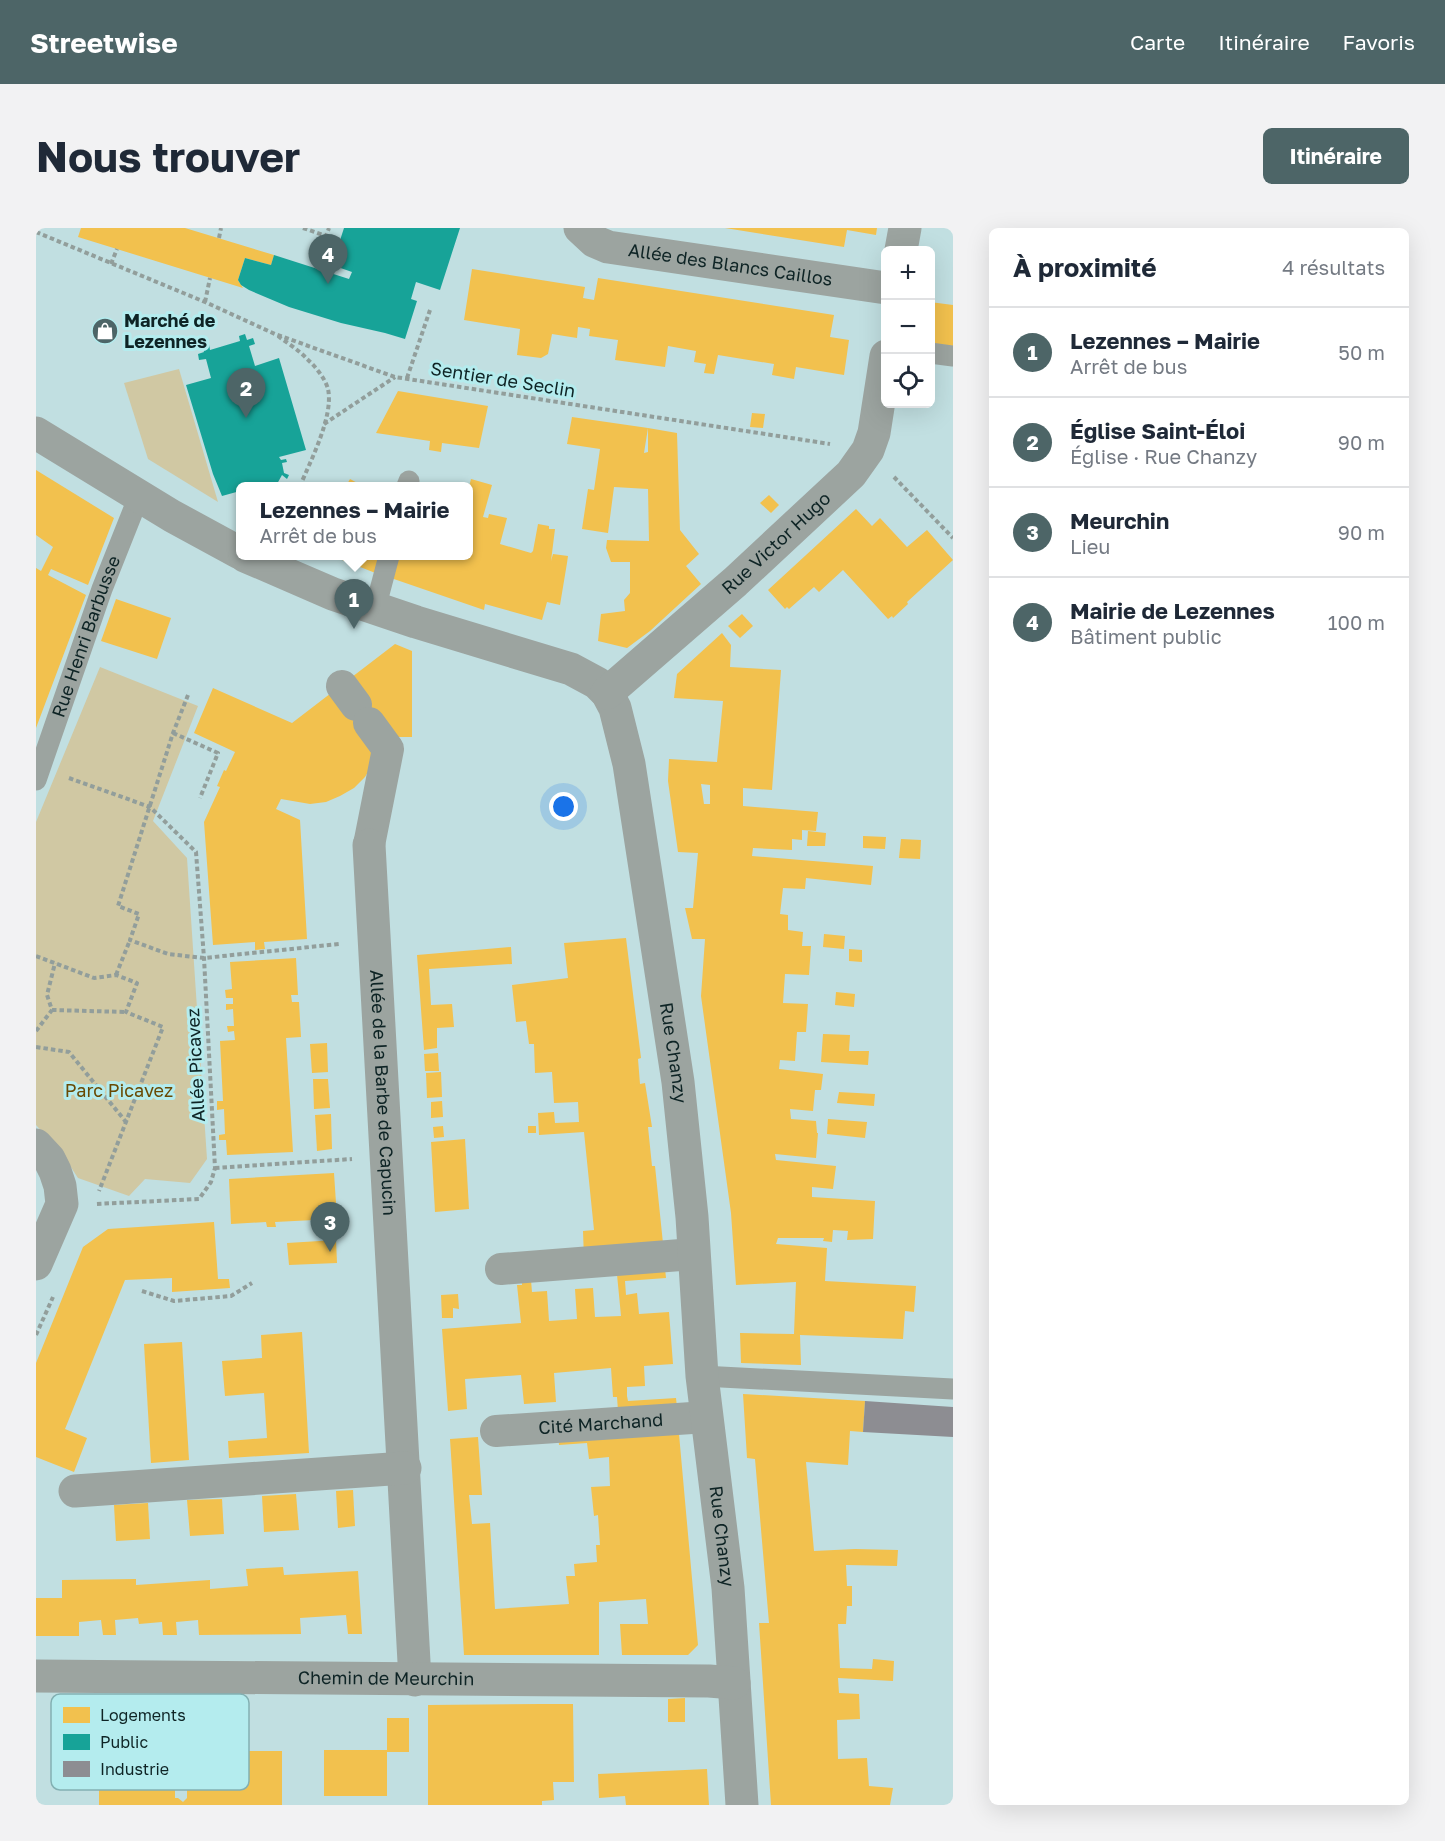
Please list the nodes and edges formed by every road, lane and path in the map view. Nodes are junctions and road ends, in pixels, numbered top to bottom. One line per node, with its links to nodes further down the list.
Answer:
1 (221, 228): 7 (path)
2 (303, 228): 3 (path)
3 (328, 228)
4 (580, 228): 12 (street, Allée des Blancs Caillos)
5 (905, 228): 8 (street)
6 (36, 232): 10 (path, Sentier de Seclin)
7 (219, 238)
8 (903, 246)
9 (117, 249): 10 (path)
10 (111, 264): 13 (path, Sentier de Seclin)
11 (210, 278): 13 (path)
12 (881, 287)
13 (205, 302): 15 (path, Sentier de Seclin)
14 (430, 310): 19 (path)
15 (275, 334): 18 (path, Sentier de Seclin); 21 (path)
16 (935, 354): 17 (lane)
17 (953, 356)
18 (395, 377): 19 (path, Sentier de Seclin); 21 (path)
19 (407, 378): 23 (path, Sentier de Seclin)
20 (881, 384): 23 (street, Rue Victor Hugo)
21 (324, 424): 24 (path)
22 (36, 433): 25 (street)
23 (868, 450): 26 (path); 31 (street, Rue Victor Hugo)
24 (302, 482)
25 (139, 496): 27 (street); 35 (lane, Rue Henri Barbusse)
26 (953, 538)
27 (236, 551)
28 (256, 560): 30 (street)
29 (388, 560): 30 (lane)
30 (375, 609): 31 (street)
31 (607, 693): 54 (street, Rue Chanzy)
32 (188, 695): 34 (path)
33 (356, 705): 38 (street, Allée de la Barbe de Capucin)
34 (173, 733): 36 (path); 37 (path)
35 (38, 774): 37 (path)
36 (200, 798)
37 (150, 807): 39 (path); 42 (path, Allée Picavez)
38 (369, 845): 40 (street, Allée de la Barbe de Capucin)
39 (130, 940): 42 (path); 44 (path)
40 (373, 940): 42 (path); 51 (street, Allée de la Barbe de Capucin)
41 (36, 956): 43 (path)
42 (204, 958): 52 (path, Allée Picavez)
43 (56, 963): 44 (path); 45 (path)
44 (116, 975): 46 (path)
45 (52, 1010): 46 (path); 47 (path)
46 (126, 1012): 49 (path)
47 (36, 1031)
48 (36, 1047): 49 (path)
49 (126, 1123): 53 (path)
50 (36, 1145): 53 (street)
51 (387, 1157): 52 (path); 63 (street, Allée de la Barbe de Capucin)
52 (215, 1168): 53 (path, Allée Picavez)
53 (78, 1204): 55 (street)
54 (694, 1254): 56 (street); 59 (street, Rue Chanzy)
55 (36, 1264)
56 (501, 1269)
57 (252, 1283): 58 (path)
58 (142, 1291)
59 (702, 1376): 60 (lane); 61 (street, Rue Chanzy)
60 (953, 1389)
61 (706, 1417): 62 (street, Cité Marchand); 67 (street, Rue Chanzy)
62 (496, 1431)
63 (405, 1468): 64 (street); 66 (street, Allée de la Barbe de Capucin)
64 (75, 1491)
65 (36, 1676): 66 (street, Chemin de Meurchin)
66 (415, 1680): 67 (street, Chemin de Meurchin)
67 (734, 1683): 68 (street, Rue Chanzy)
68 (742, 1805)

